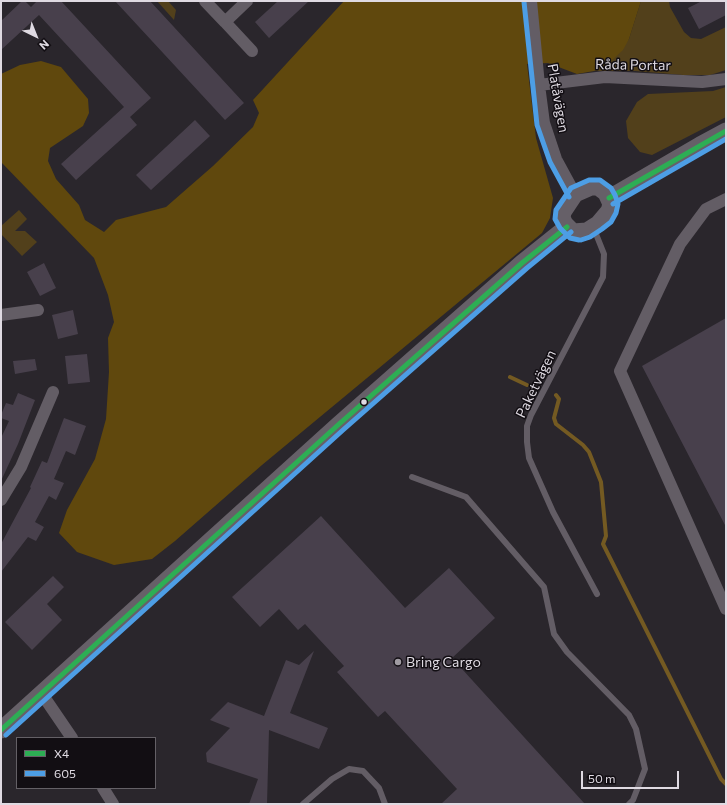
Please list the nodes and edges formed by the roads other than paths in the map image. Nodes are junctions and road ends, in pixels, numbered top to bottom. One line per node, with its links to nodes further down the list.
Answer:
1 (205, 1): 4 (street)
2 (247, 1): 4 (street)
3 (531, 1): 7 (street, Platåvägen)
4 (225, 22): 5 (street)
5 (252, 51)
6 (726, 79): 7 (street, Råda Portar)
7 (539, 85): 9 (street, Platåvägen)
8 (726, 132): 10 (street)
9 (575, 194): 10 (street); 12 (street)
10 (609, 198): 13 (street)
11 (726, 199): 20 (street)
12 (567, 227): 13 (street); 21 (street)
13 (592, 227): 19 (lane, Paketvägen)
14 (38, 310): 15 (street)
15 (1, 314)
16 (53, 392): 18 (street)
17 (412, 477): 28 (lane)
18 (1, 500)
19 (597, 594)
20 (726, 609)
21 (42, 694): 22 (street); 23 (street)
22 (1, 730)
23 (71, 737)
24 (104, 789): 25 (street)
25 (113, 804)
26 (303, 804): 27 (lane)
27 (385, 804)
28 (629, 804)

